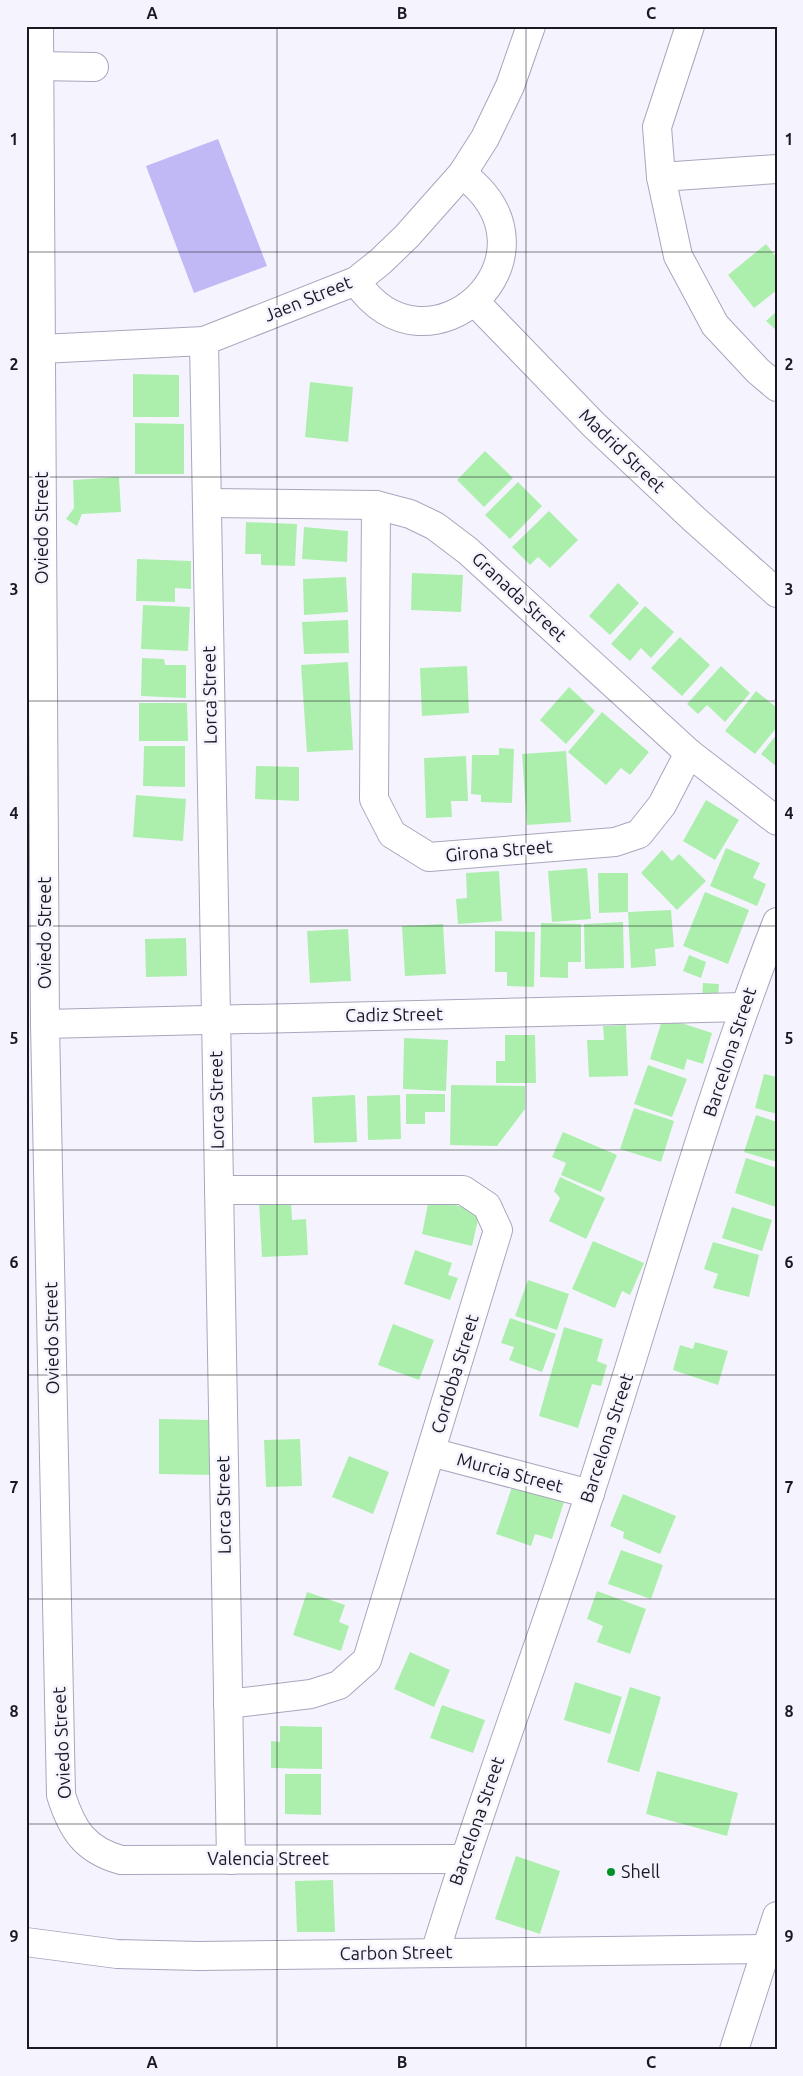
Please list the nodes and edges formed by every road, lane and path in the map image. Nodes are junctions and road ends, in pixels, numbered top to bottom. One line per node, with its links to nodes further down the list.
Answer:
1 (39, 26): 4 (street, Oviedo Street)
2 (530, 26): 7 (street, Jaen Street)
3 (690, 26): 8 (street)
4 (38, 66): 5 (street); 12 (street, Oviedo Street)
5 (94, 67)
6 (777, 169): 8 (street)
7 (462, 174): 9 (street, Jaen Street); 10 (street)
8 (661, 177): 13 (street)
9 (356, 281): 10 (street); 11 (street, Jaen Street)
10 (474, 302): 16 (street, Madrid Street)
11 (204, 341): 12 (street, Jaen Street); 14 (street, Lorca Street)
12 (40, 350): 22 (street, Oviedo Street)
13 (777, 387)
14 (207, 503): 15 (street, Granada Street); 21 (street, Lorca Street)
15 (376, 505): 17 (street, Granada Street); 17 (street, Girona Street)
16 (777, 593)
17 (689, 753): 18 (street, Granada Street)
18 (777, 821)
19 (777, 922): 20 (street, Barcelona Street)
20 (744, 1007): 21 (street, Cadiz Street); 25 (street, Barcelona Street)
21 (216, 1019): 22 (street, Cadiz Street); 23 (street, Lorca Street)
22 (45, 1024): 27 (street, Oviedo Street)
23 (219, 1190): 24 (street, Cordoba Street); 26 (street, Lorca Street)
24 (431, 1452): 25 (street, Murcia Street); 26 (street, Cordoba Street)
25 (590, 1494): 28 (street, Barcelona Street)
26 (228, 1704): 29 (street, Lorca Street)
27 (80, 1836): 29 (street, Valencia Street)
28 (464, 1859): 29 (street, Valencia Street); 33 (street, Barcelona Street)
29 (231, 1860)
30 (777, 1916): 32 (street)
31 (26, 1942): 33 (street, Carbon Street)
32 (767, 1949): 33 (street, Carbon Street); 34 (street)
33 (434, 1953)
34 (734, 2050)

